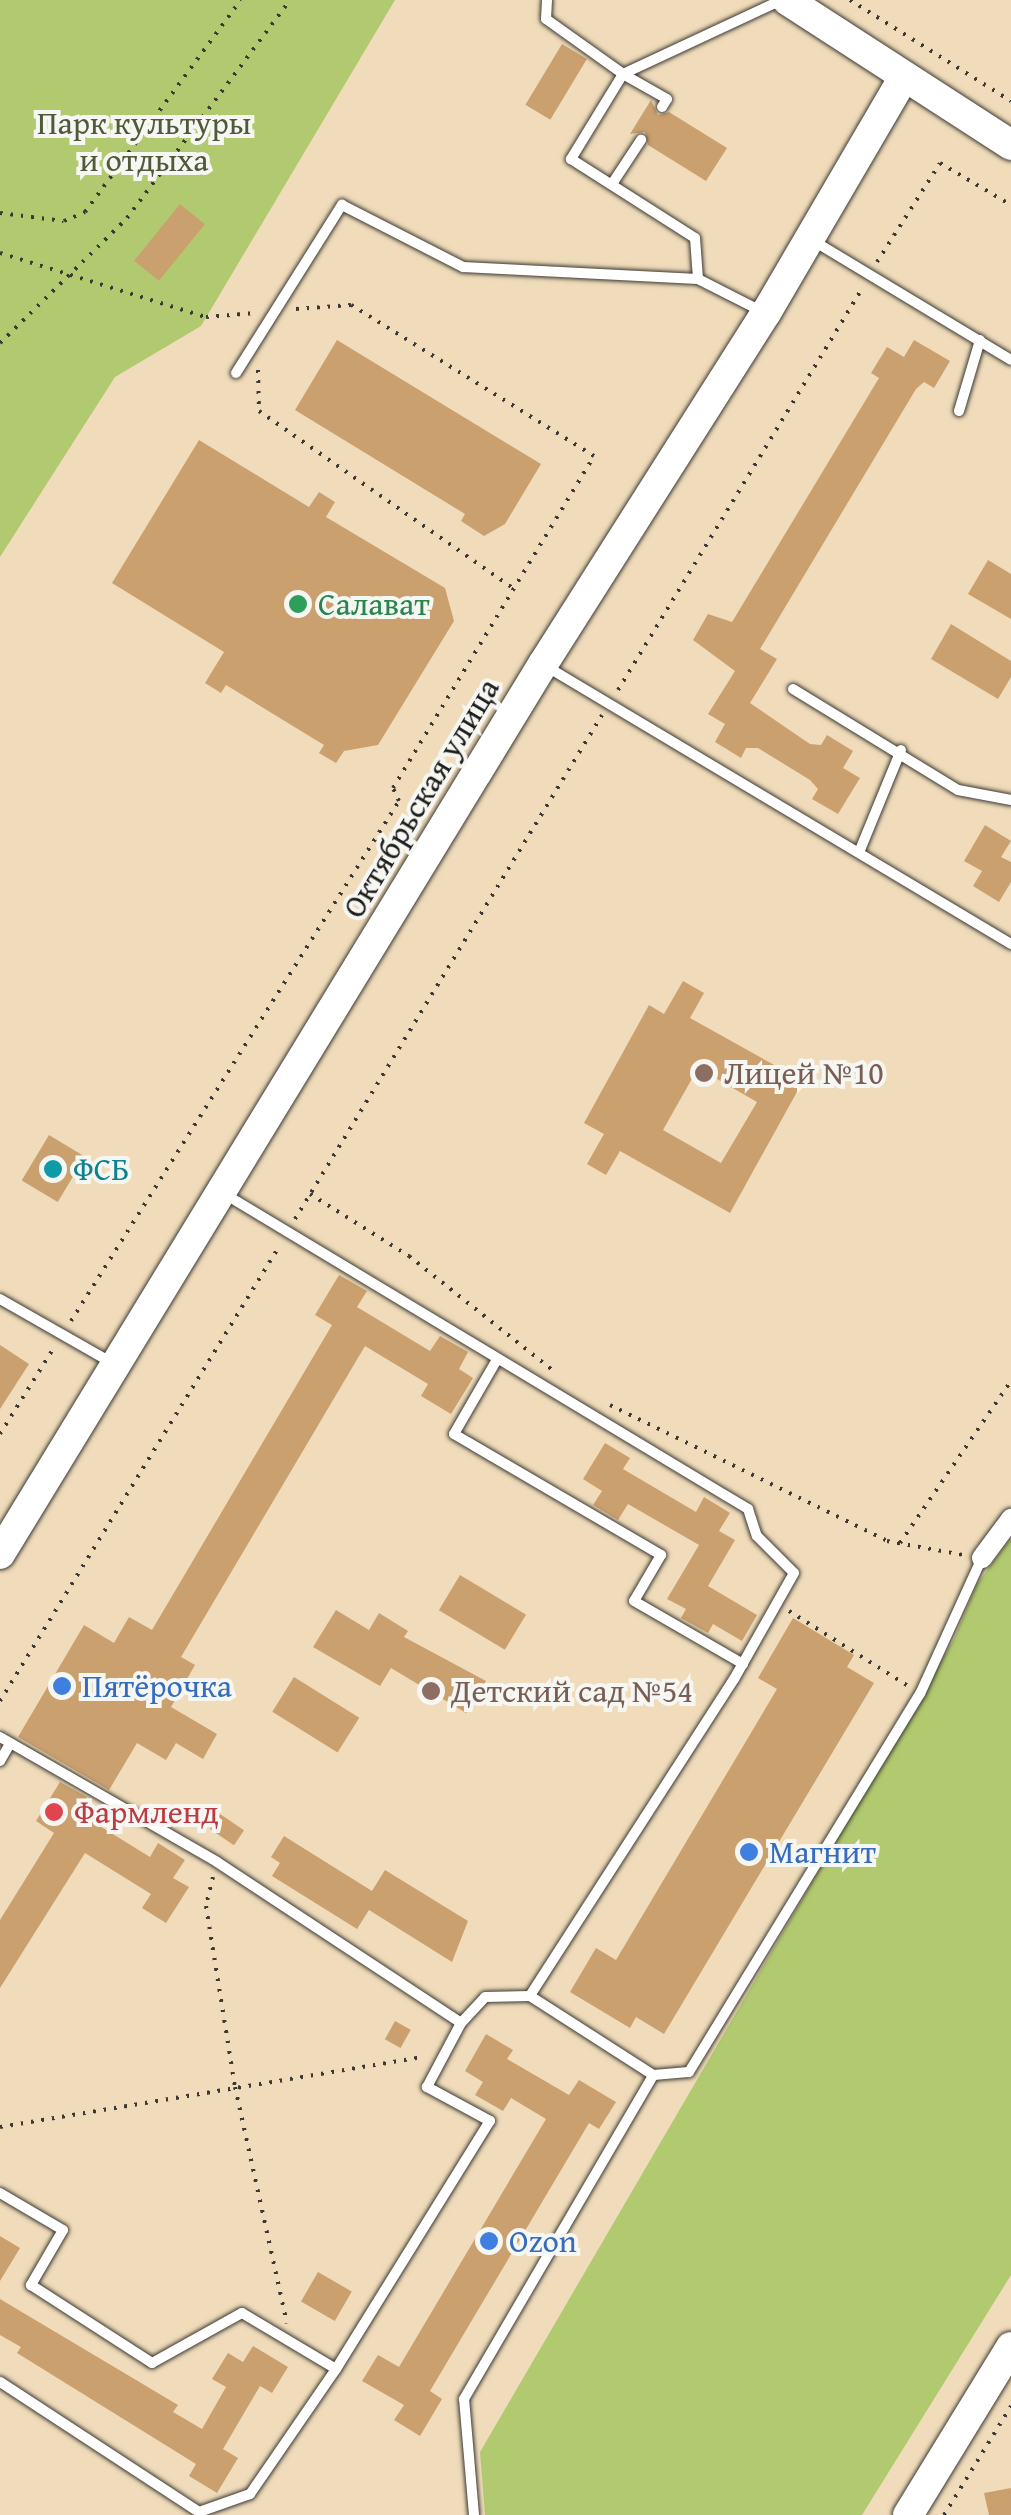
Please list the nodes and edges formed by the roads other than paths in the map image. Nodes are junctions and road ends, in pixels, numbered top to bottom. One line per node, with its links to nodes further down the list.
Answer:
1 (547, 0): 3 (lane)
2 (794, 2): 3 (lane); 4 (street)
3 (622, 74): 5 (lane); 8 (lane)
4 (903, 79): 7 (street); 9 (street, Октябрьская улица)
5 (662, 108)
6 (640, 140): 8 (lane)
7 (1011, 145)
8 (612, 184): 10 (lane)
9 (811, 240): 11 (street, Октябрьская улица); 12 (lane)
10 (698, 279): 11 (lane); 14 (lane)
11 (766, 314): 16 (street, Октябрьская улица)
12 (980, 340): 13 (lane); 15 (lane)
13 (1011, 360)
14 (236, 373)
15 (960, 411)
16 (543, 664): 20 (lane); 22 (street, Октябрьская улица)
17 (793, 688): 18 (lane)
18 (901, 750): 19 (lane); 20 (lane)
19 (1011, 800)
20 (860, 850): 21 (lane)
21 (1011, 944)
22 (222, 1193): 24 (lane); 25 (street, Октябрьская улица)
23 (0, 1299): 25 (lane)
24 (495, 1362): 29 (lane); 29 (lane)
25 (116, 1365): 27 (street, Октябрьская улица)
26 (1011, 1518): 28 (street)
27 (0, 1554)
28 (982, 1558): 34 (lane)
29 (742, 1664): 32 (lane)
30 (5, 1741): 31 (lane); 33 (lane)
31 (0, 1762)
32 (530, 1996): 33 (lane); 34 (lane)
33 (462, 2023): 37 (lane)
34 (653, 2075): 39 (lane)
35 (0, 2193): 37 (lane)
36 (1011, 2347): 40 (street)
37 (336, 2369): 38 (lane)
38 (0, 2382)
39 (474, 2515)
40 (908, 2515)

